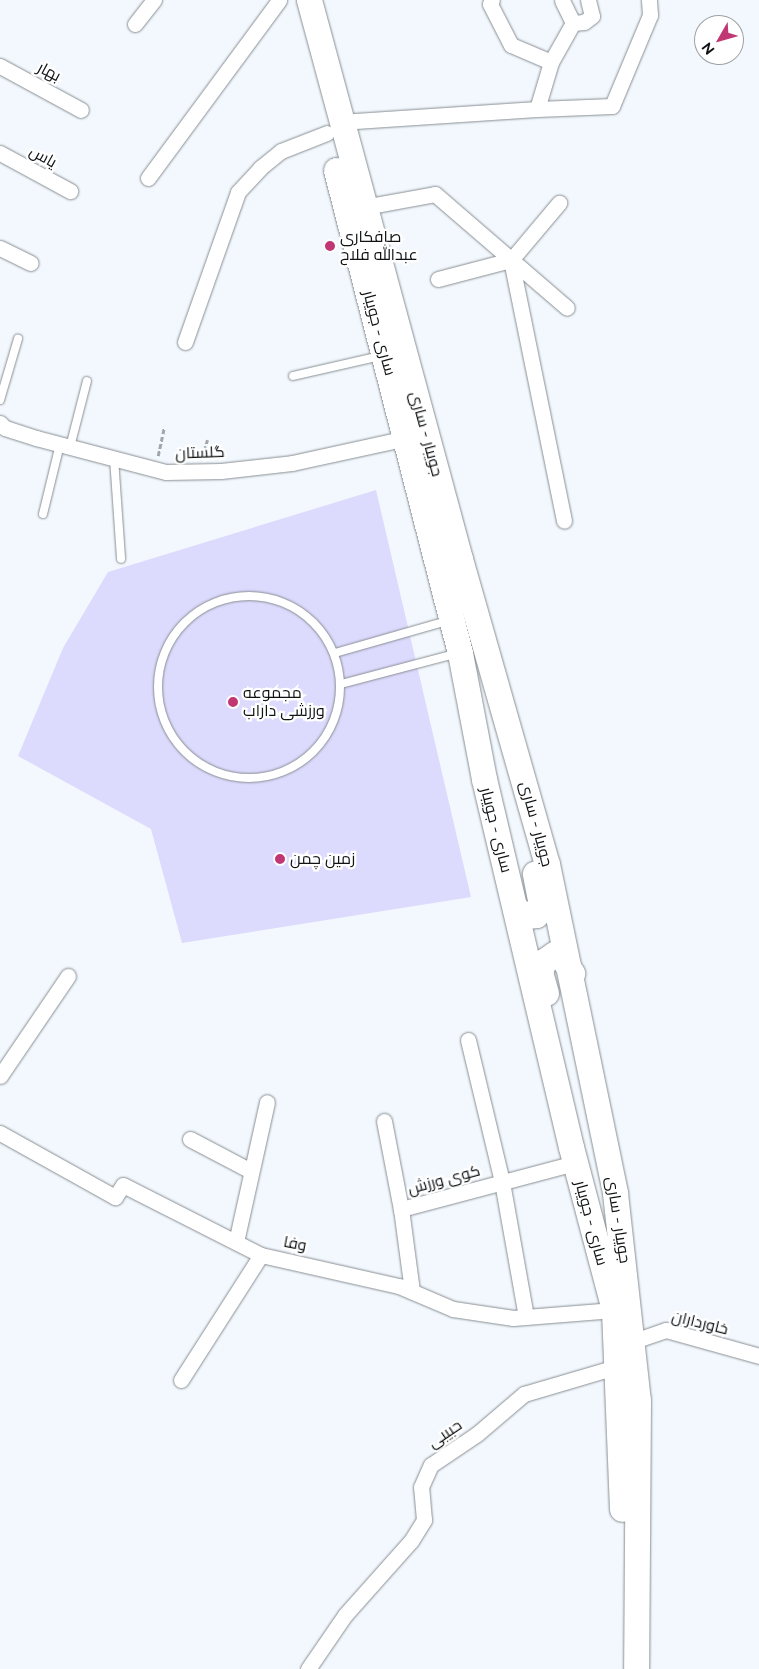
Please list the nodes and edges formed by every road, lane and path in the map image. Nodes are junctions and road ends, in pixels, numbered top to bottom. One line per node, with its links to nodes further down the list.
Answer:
1 (154, 0): 10 (street)
2 (279, 0): 17 (street)
3 (294, 0): 15 (highway, ساری - جویبار)
4 (309, 0): 15 (highway, جویبار - ساری)
5 (492, 0): 11 (street)
6 (562, 0): 9 (street)
7 (588, 0): 9 (street)
8 (649, 0): 13 (street)
9 (573, 22): 11 (street)
10 (135, 24)
11 (551, 62): 13 (street)
12 (0, 66): 14 (street, بهار)
13 (537, 109): 15 (street)
14 (81, 110)
15 (334, 128): 20 (highway, جویبار - ساری); 27 (street); 28 (highway, ساری - جویبار)
16 (0, 153): 18 (street, یاس)
17 (148, 178)
18 (70, 191)
19 (559, 202): 22 (street)
20 (364, 207): 22 (street); 45 (highway, جویبار - ساری)
21 (0, 248): 23 (street)
22 (511, 260): 24 (street); 25 (street); 39 (street)
23 (31, 263)
24 (438, 279)
25 (567, 308)
26 (18, 339): 31 (lane)
27 (184, 342)
28 (385, 356): 29 (lane); 34 (highway, ساری - جویبار)
29 (293, 376)
30 (88, 381): 35 (lane)
31 (0, 400)
32 (0, 422): 35 (street, گلستان)
33 (164, 427): 37 (path)
34 (407, 438): 37 (street, گلستان); 41 (highway, ساری - جویبار)
35 (65, 446): 36 (street, گلستان); 38 (lane)
36 (114, 458): 37 (street, گلستان); 40 (lane)
37 (155, 470)
38 (43, 514)
39 (564, 521)
40 (121, 559)
41 (452, 620): 42 (highway, ساری - جویبار); 43 (lane)
42 (460, 652): 44 (lane); 46 (highway, ساری - جویبار)
43 (335, 654): 44 (lane); 44 (lane)
44 (341, 684)
45 (506, 714): 46 (highway); 47 (highway, جویبار - ساری)
46 (515, 908): 51 (highway, ساری - جویبار)
47 (572, 973): 51 (highway); 65 (highway, جویبار - ساری)
48 (68, 976): 50 (street)
49 (468, 1040): 58 (street)
50 (0, 1076)
51 (555, 1077): 56 (highway, ساری - جویبار)
52 (267, 1102): 57 (street)
53 (384, 1121): 59 (street)
54 (0, 1133): 60 (street, وفا)
55 (190, 1139): 57 (street)
56 (575, 1163): 58 (street, کوی ورزش); 63 (highway, ساری - جویبار)
57 (252, 1172): 60 (street)
58 (502, 1182): 59 (street, کوی ورزش); 64 (street)
59 (401, 1210): 62 (street, کوی ورزش)
60 (236, 1242): 61 (street, وفا)
61 (261, 1255): 62 (street, وفا); 68 (street)
62 (412, 1291): 64 (street, وفا)
63 (614, 1310): 64 (street, وفا); 67 (highway, ساری - جویبار)
64 (526, 1317)
65 (634, 1341): 66 (street, خاورداران); 71 (highway, جویبار - ساری)
66 (759, 1356)
67 (616, 1367): 69 (street, حبیبی); 70 (highway, ساری - جویبار)
68 (181, 1380)
69 (308, 1669)
70 (618, 1669)
71 (636, 1669)

